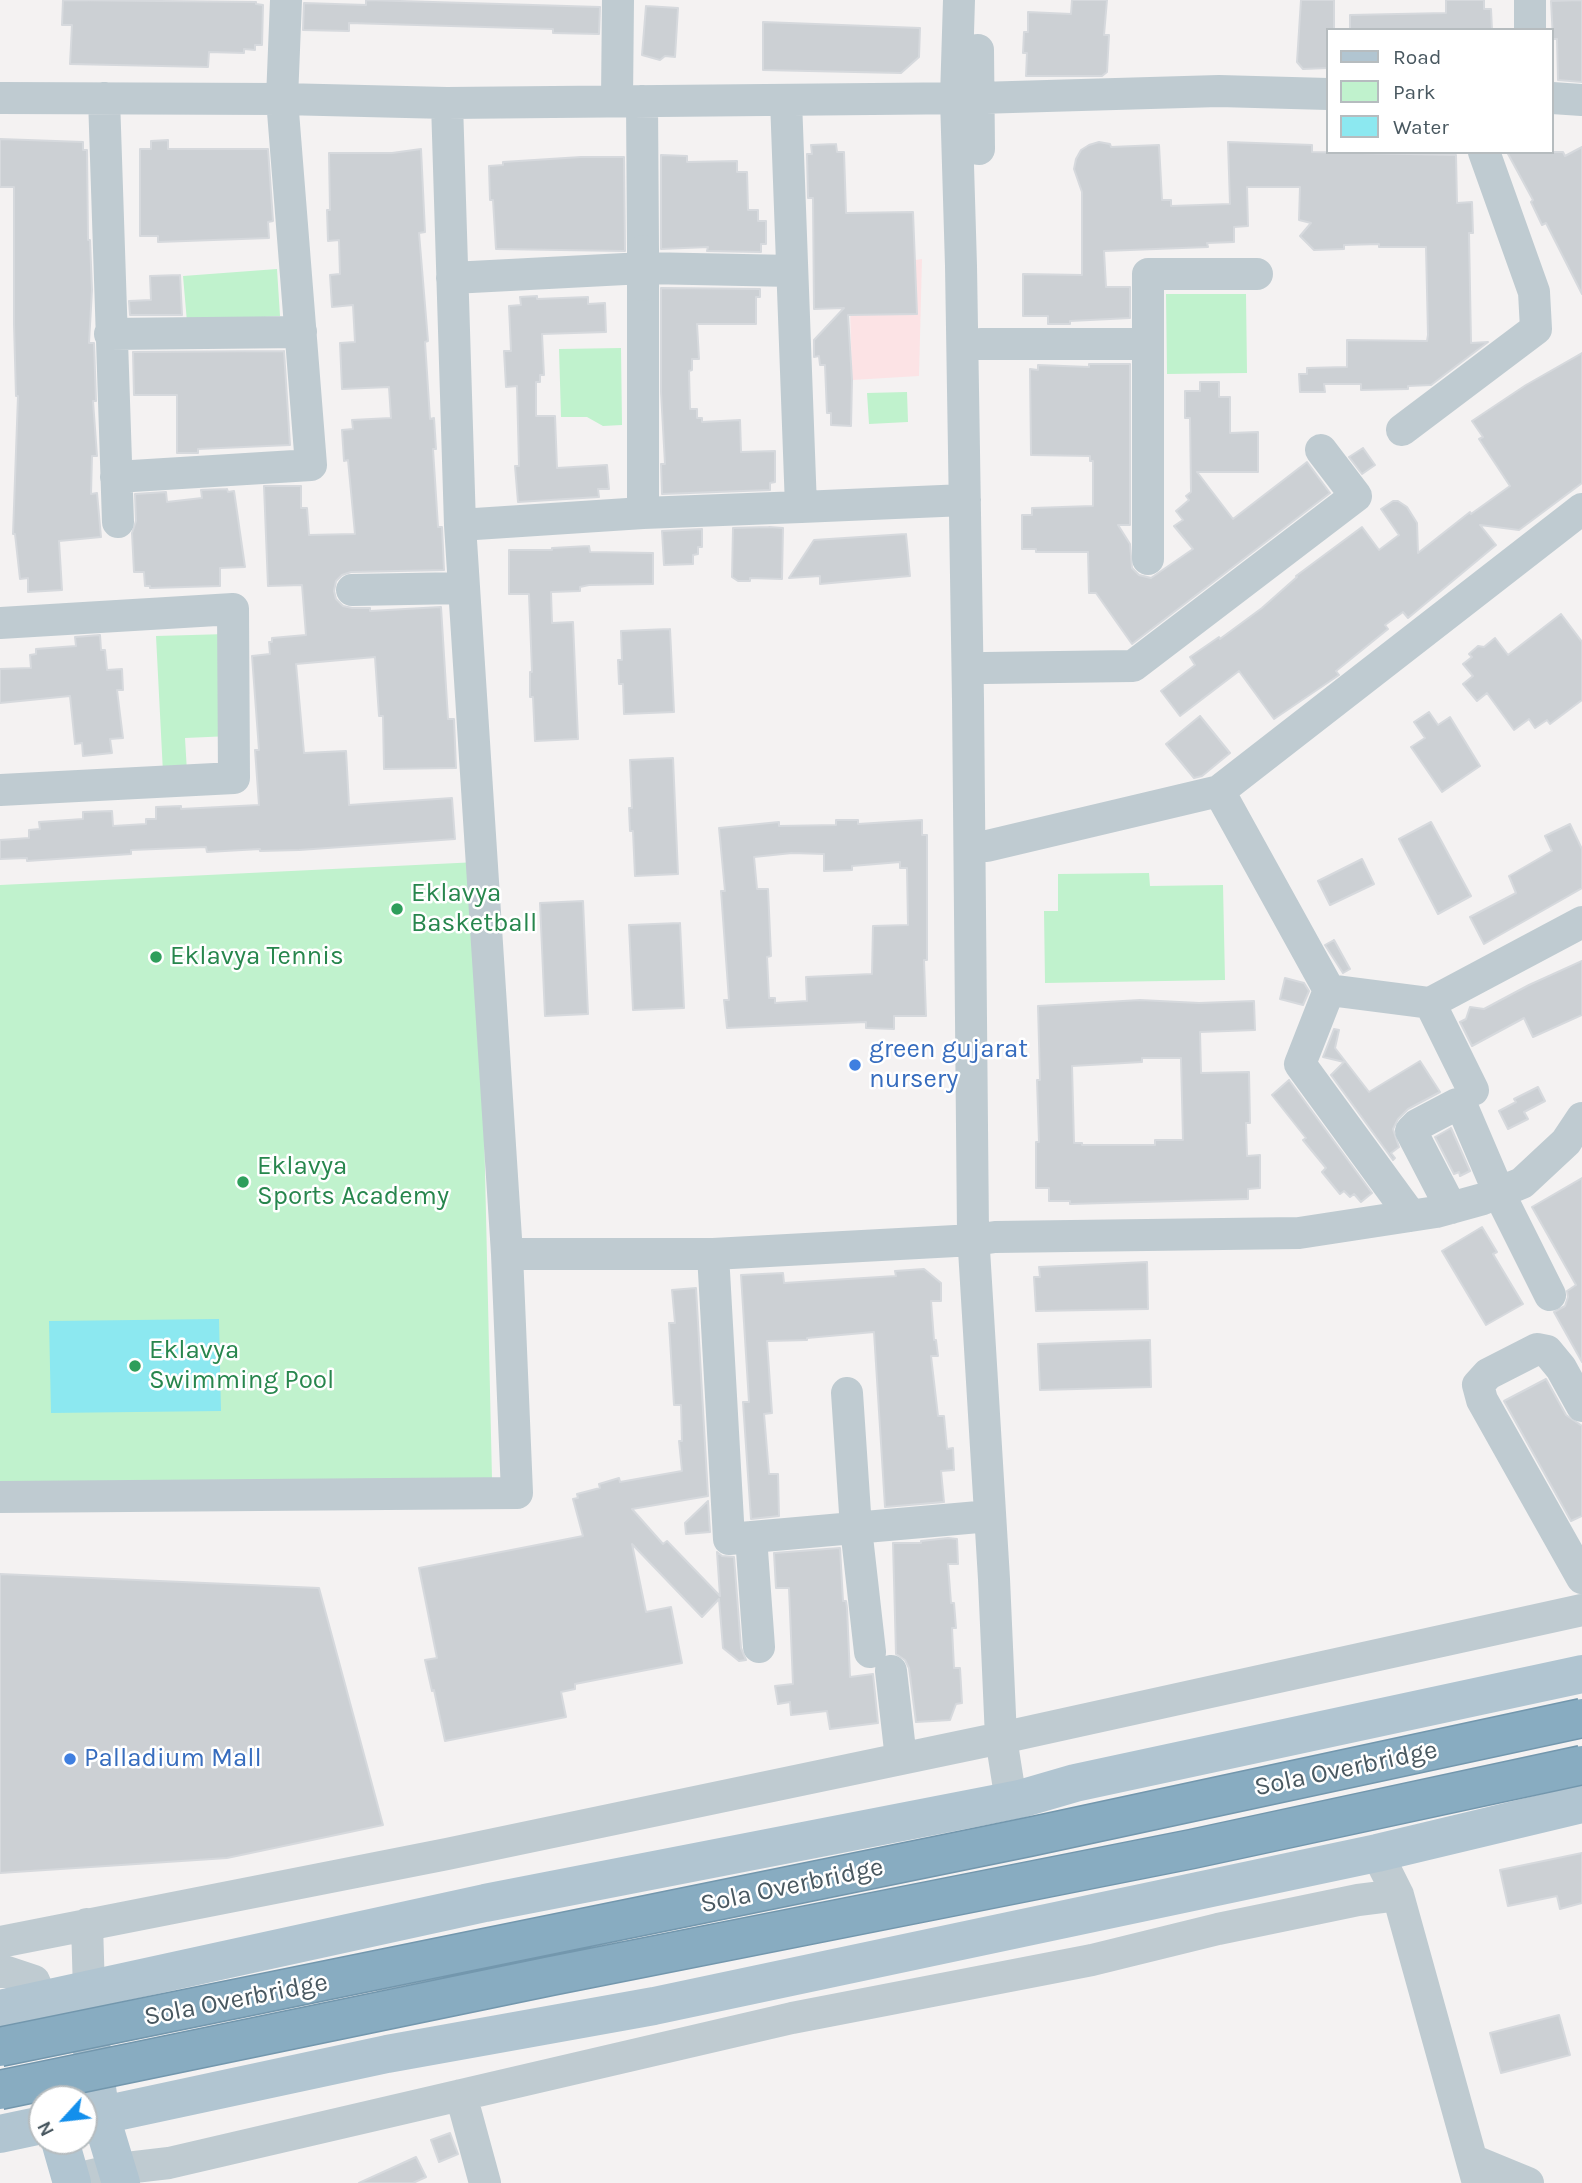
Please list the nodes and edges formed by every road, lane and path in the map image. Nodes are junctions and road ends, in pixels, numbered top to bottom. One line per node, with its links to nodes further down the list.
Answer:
1 (286, 0): 12 (street)
2 (618, 0): 15 (street)
3 (959, 0): 10 (street)
4 (977, 0): 10 (street)
5 (1530, 0): 6 (street)
6 (1530, 28)
7 (1326, 93): 10 (street)
8 (0, 98): 9 (street)
9 (104, 98): 12 (street); 22 (street)
10 (967, 98): 13 (street); 23 (street); 28 (street)
11 (1554, 98): 14 (street)
12 (282, 99): 16 (street); 21 (street)
13 (786, 100): 15 (street); 18 (street)
14 (1582, 100)
15 (630, 101): 16 (street); 31 (street, bridge)
16 (447, 103): 20 (street)
17 (1485, 154): 25 (street)
18 (792, 271): 20 (street); 29 (street)
19 (1256, 274): 24 (street)
20 (452, 278): 33 (street)
21 (301, 332): 22 (street); 27 (street)
22 (110, 334): 27 (street)
23 (981, 344): 24 (street); 38 (street)
24 (1148, 344): 34 (street)
25 (1402, 430)
26 (1321, 450): 38 (street)
27 (116, 477): 32 (street)
28 (965, 500): 29 (street); 50 (street)
29 (801, 507): 31 (street)
30 (1582, 509): 40 (street)
31 (643, 513): 33 (street)
32 (118, 522)
33 (460, 525): 35 (street)
34 (1148, 559)
35 (464, 588): 36 (street); 51 (street)
36 (352, 590)
37 (0, 623): 39 (street)
38 (985, 668): 41 (street)
39 (0, 790)
40 (1219, 791): 41 (street); 43 (street)
41 (987, 846): 50 (street)
42 (1582, 922): 44 (street)
43 (1329, 990): 44 (street); 49 (street)
44 (1430, 1003): 45 (street)
45 (1473, 1090)
46 (1582, 1118): 47 (street)
47 (1499, 1193): 48 (street); 48 (street); 53 (street)
48 (1451, 1208): 49 (street)
49 (1411, 1216): 50 (street)
50 (985, 1238): 52 (street); 57 (street); 65 (street)
51 (507, 1254): 52 (street); 56 (street)
52 (713, 1254): 59 (street)
53 (1550, 1296)
54 (847, 1393): 58 (street)
55 (1582, 1406): 60 (street)
56 (0, 1497)
57 (990, 1516): 58 (street); 65 (street)
58 (856, 1528): 59 (street); 66 (street)
59 (751, 1537): 62 (street)
60 (1580, 1571)
61 (1582, 1610): 65 (street)
62 (759, 1647)
63 (1582, 1674): 68 (main road)
64 (1582, 1718): 78 (highway, Sola Overbridge, bridge)
65 (1011, 1736): 66 (street); 68 (street)
66 (901, 1759): 72 (street)
67 (1582, 1765): 81 (highway, Sola Overbridge, bridge)
68 (1021, 1799): 75 (main road)
69 (1582, 1804): 70 (main road)
70 (1377, 1853): 71 (street); 83 (main road)
71 (1398, 1895): 82 (street); 88 (street)
72 (87, 1924): 73 (street); 75 (street)
73 (0, 1942)
74 (0, 1972): 76 (street)
75 (89, 1991): 76 (main road); 80 (main road)
76 (42, 2000): 77 (main road); 79 (main road)
77 (0, 2009)
78 (0, 2047)
79 (52, 2085)
80 (92, 2085)
81 (0, 2090)
82 (461, 2095): 89 (street); 91 (street)
83 (98, 2117)
84 (28, 2128): 86 (main road)
85 (98, 2129): 89 (main road)
86 (0, 2134)
87 (64, 2155): 90 (main road)
88 (1475, 2171): 92 (street)
89 (120, 2176): 90 (street)
90 (72, 2181)
91 (485, 2183)
92 (1528, 2183)

